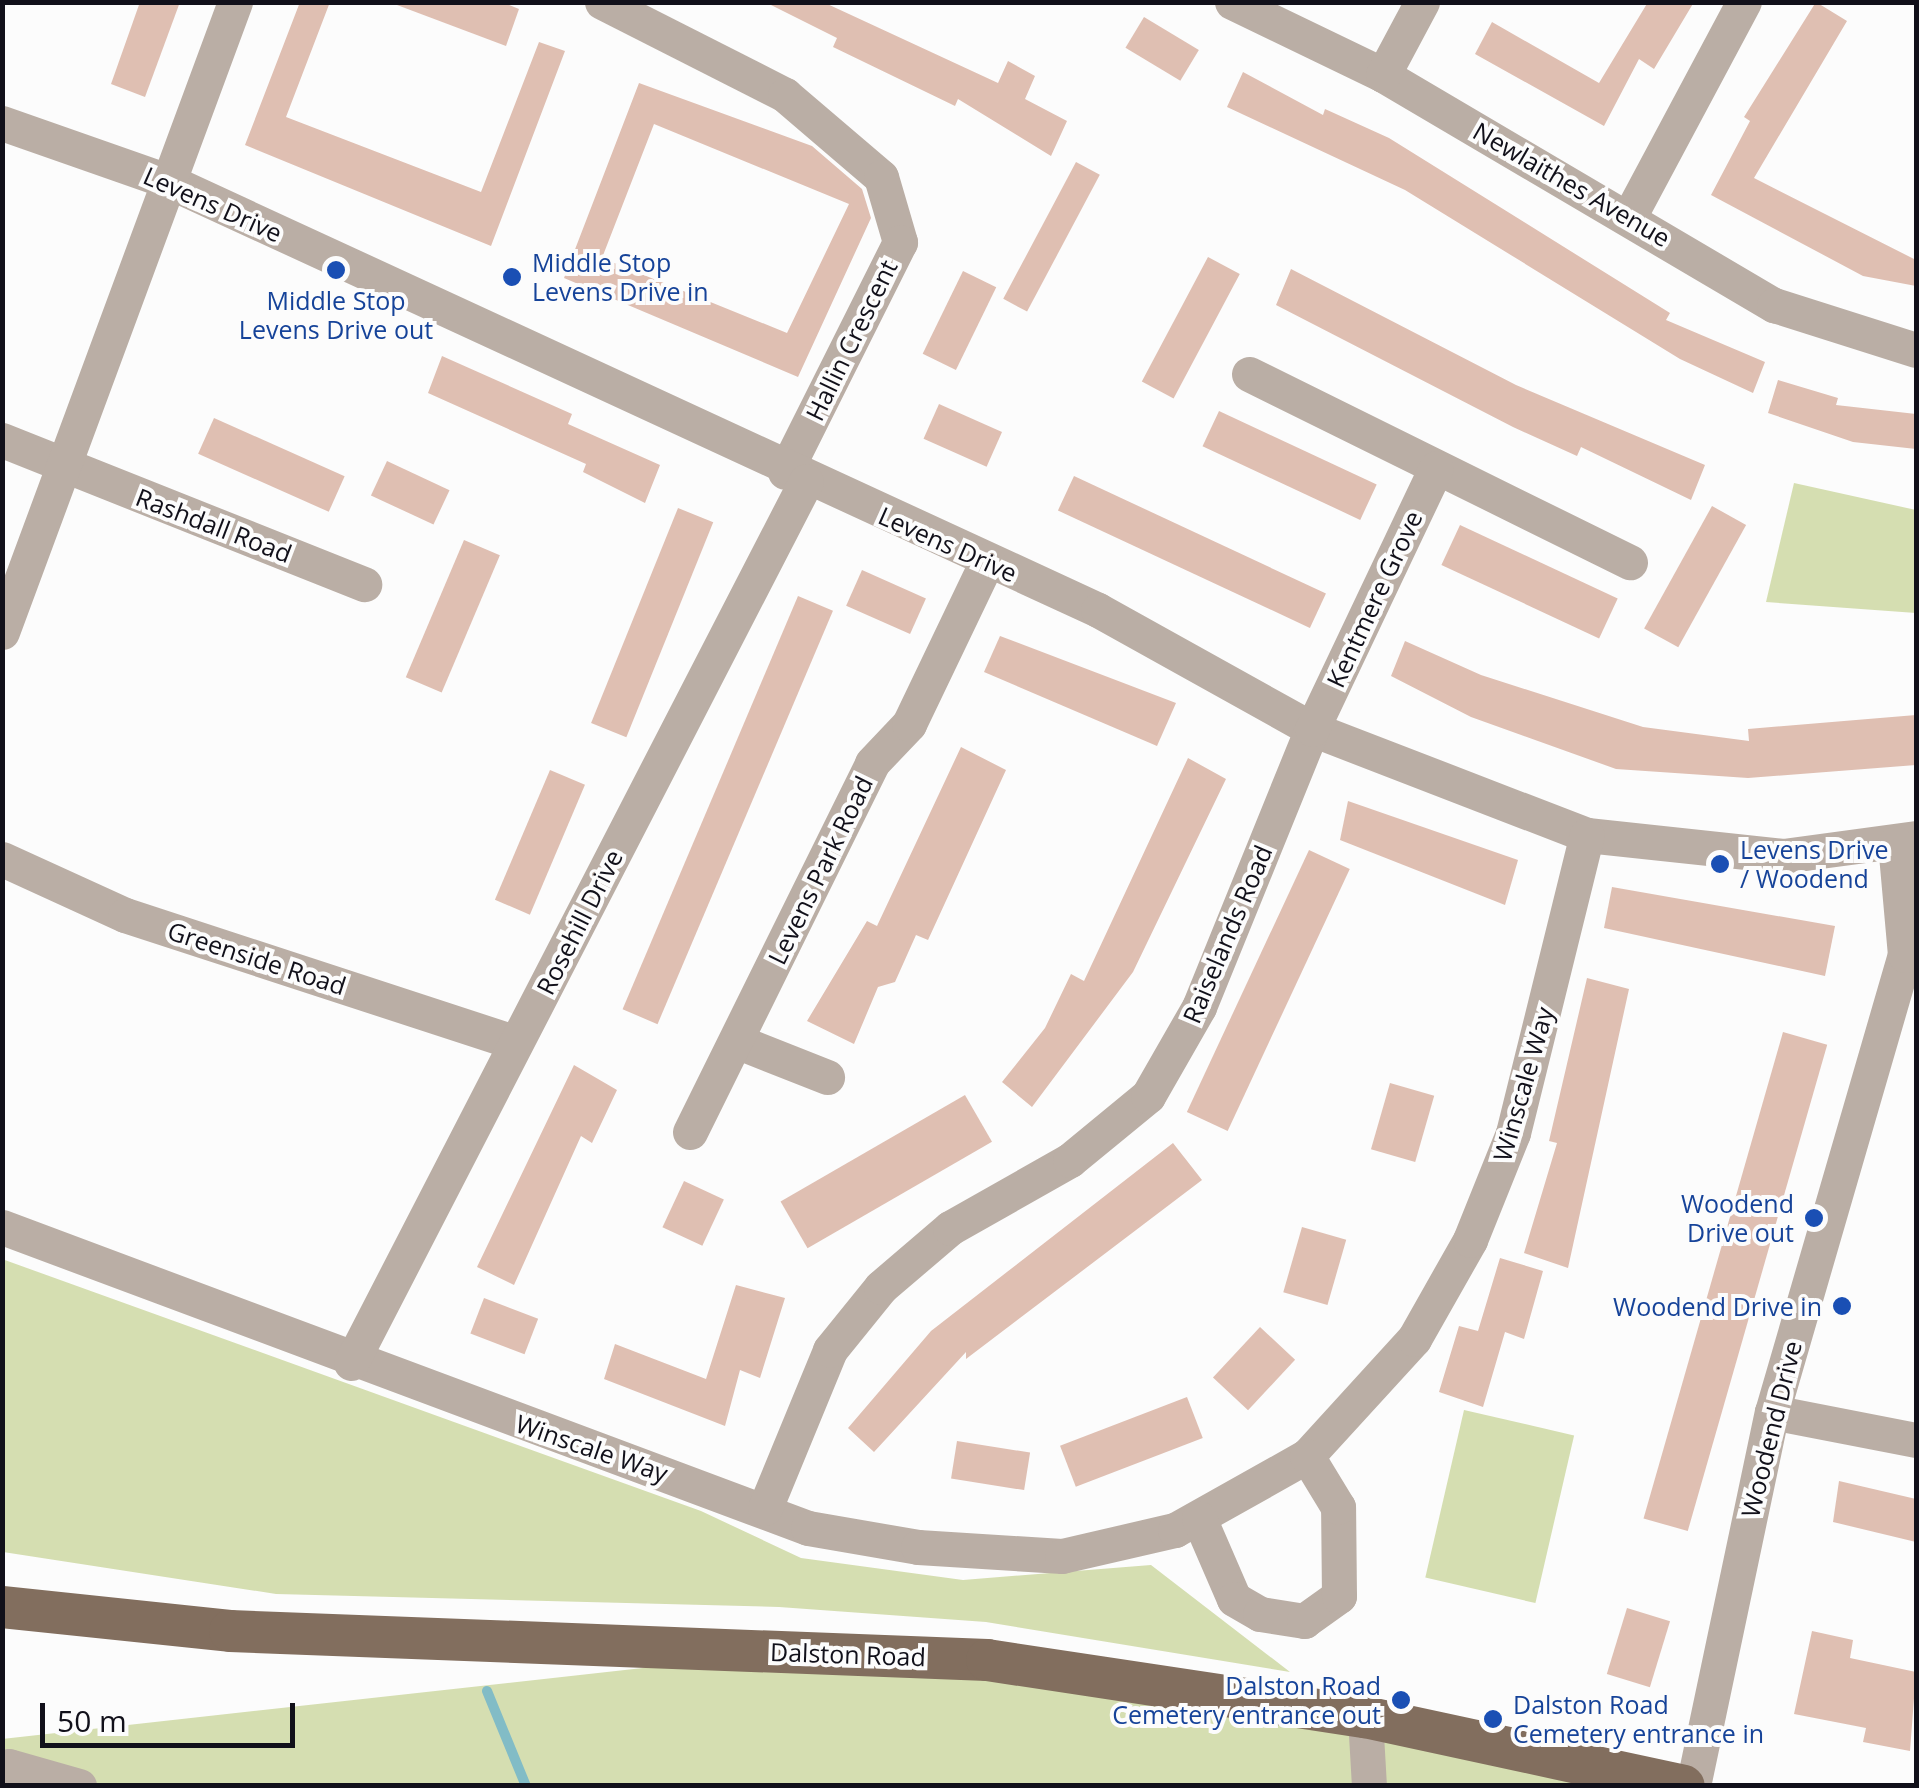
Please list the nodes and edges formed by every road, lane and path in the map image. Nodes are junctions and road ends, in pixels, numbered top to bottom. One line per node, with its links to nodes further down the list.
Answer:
1 (235, 2): 8 (street)
2 (602, 2): 15 (street, Hallin Crescent)
3 (1232, 2): 6 (street, Newlaithes Avenue)
4 (1422, 2): 6 (street)
5 (1744, 2): 9 (street)
6 (1383, 75): 9 (street, Newlaithes Avenue)
7 (2, 123): 8 (street, Levens Drive)
8 (168, 181): 13 (street); 15 (street, Levens Drive)
9 (1629, 217): 10 (street, Newlaithes Avenue)
10 (1916, 350)
11 (1249, 374): 14 (street)
12 (2, 440): 13 (street, Rashdall Road)
13 (64, 466): 18 (street, Rashdall Road); 19 (street)
14 (1436, 468): 17 (street); 20 (street, Kentmere Grove)
15 (796, 476): 16 (street, Levens Drive); 25 (street, Rosehill Drive)
16 (987, 561): 20 (street, Levens Drive); 24 (street, Levens Park Road)
17 (1630, 562)
18 (364, 584)
19 (2, 632)
20 (1312, 728): 21 (street, Levens Drive); 33 (street, Raiselands Road)
21 (1587, 835): 22 (street, Levens Drive); 32 (street, Winscale Way)
22 (1906, 840): 30 (street, Woodend Drive)
23 (2, 859): 25 (street, Greenside Road)
24 (736, 1041): 26 (street); 27 (street, Levens Park Road)
25 (516, 1043): 29 (street, Rosehill Drive)
26 (827, 1076)
27 (690, 1132)
28 (2, 1227): 29 (street, Winscale Way)
29 (352, 1363): 33 (street, Winscale Way)
30 (1772, 1412): 31 (street); 41 (street, Woodend Drive)
31 (1916, 1440)
32 (1307, 1456): 34 (street, Winscale Way); 34 (street)
33 (765, 1508): 34 (street, Winscale Way)
34 (1199, 1518)
35 (2, 1607): 36 (main road, Dalston Road)
36 (1366, 1716): 39 (street); 40 (main road, Dalston Road)
37 (12, 1786): 38 (street)
38 (79, 1786)
39 (1368, 1786)
40 (1684, 1786)
41 (1693, 1786)

